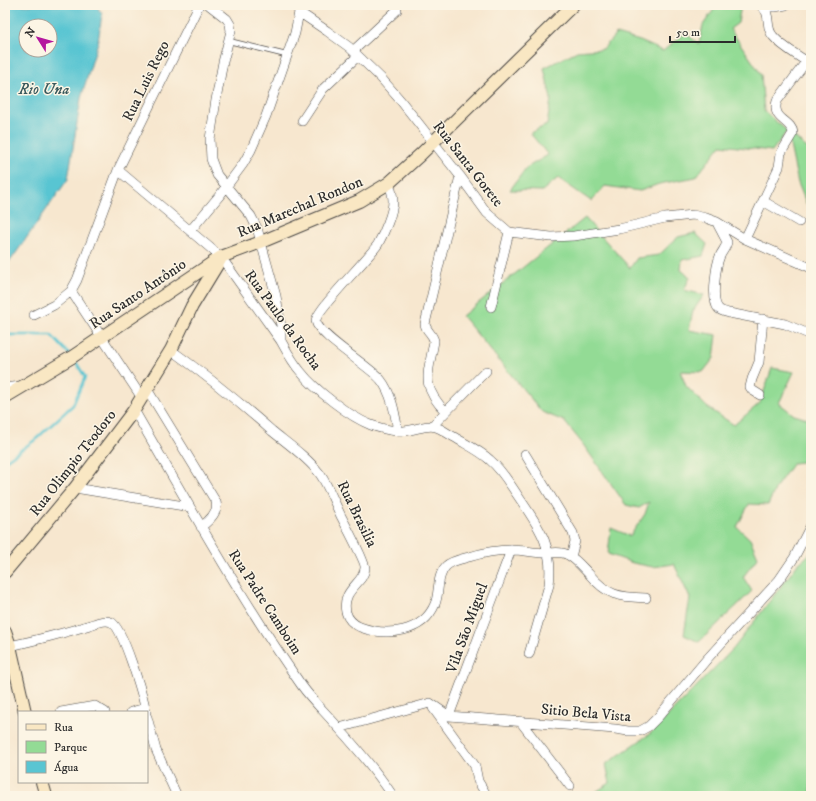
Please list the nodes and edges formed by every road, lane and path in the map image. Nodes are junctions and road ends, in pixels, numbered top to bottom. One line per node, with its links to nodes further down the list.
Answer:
1 (199, 5): 14 (street, Rua Luis Rego)
2 (209, 5): 8 (street)
3 (573, 5): 13 (street, Rua Marechal Rondon)
4 (786, 5): 5 (street)
5 (762, 6): 11 (street)
6 (297, 8): 9 (street, Rua Santa Gorete); 10 (street)
7 (397, 10): 9 (street)
8 (228, 41): 10 (lane); 17 (street)
9 (356, 54): 12 (street); 13 (street, Rua Santa Gorete)
10 (286, 55): 17 (street)
11 (809, 60): 18 (street)
12 (302, 121)
13 (433, 142): 15 (street, Rua Santa Gorete); 16 (street, Rua Marechal Rondon)
14 (118, 170): 21 (street, Rua Paulo da Rocha); 27 (street, Rua Luis Rego)
15 (460, 176): 22 (street, Rua Santa Gorete); 42 (street)
16 (389, 183): 24 (street, Rua Marechal Rondon); 44 (street)
17 (226, 186): 21 (street); 24 (street)
18 (763, 201): 20 (street); 23 (street)
19 (717, 222): 22 (street); 23 (street); 30 (street)
20 (798, 222)
21 (190, 230): 25 (street, Rua Paulo da Rocha)
22 (509, 232): 28 (street)
23 (745, 239): 26 (street)
24 (261, 242): 25 (street, Rua Marechal Rondon); 33 (street)
25 (221, 257): 32 (street, Rua Santo Antônio); 33 (street, Rua Paulo da Rocha); 34 (street, Rua Olimpio Teodoro)
26 (811, 268)
27 (71, 291): 29 (street); 32 (street)
28 (491, 307)
29 (34, 315)
30 (762, 319): 31 (street); 39 (street)
31 (811, 335)
32 (101, 338): 36 (street, Rua Santo Antônio); 38 (street)
33 (281, 341): 44 (street, Rua Paulo da Rocha)
34 (171, 350): 38 (street, Rua Olimpio Teodoro); 50 (street, Rua Brasilia)
35 (486, 371): 42 (street)
36 (29, 383): 37 (street); 40 (street, Rua Santo Antônio)
37 (5, 388)
38 (145, 394): 41 (street, Rua Olimpio Teodoro); 49 (street)
39 (760, 395)
40 (5, 396)
41 (134, 410): 46 (street, Rua Olimpio Teodoro); 47 (street, Rua Padre Camboim)
42 (446, 412): 43 (street)
43 (432, 426): 44 (street, Rua Paulo da Rocha); 51 (street)
44 (398, 431)
45 (525, 454): 52 (street)
46 (75, 488): 47 (street); 53 (street, Rua Olimpio Teodoro)
47 (190, 507): 49 (street, Rua Padre Camboim)
48 (811, 525): 65 (street, Sitio Bela Vista)
49 (201, 527): 66 (street, Rua Padre Camboim)
50 (511, 550): 51 (street); 63 (street, Vila São Miguel)
51 (548, 553): 52 (street); 57 (street)
52 (571, 557): 54 (street)
53 (5, 572)
54 (646, 598)
55 (5, 630): 56 (street)
56 (10, 646): 59 (street); 62 (street)
57 (529, 654)
58 (430, 703): 63 (street); 66 (street); 72 (street)
59 (25, 711)
60 (67, 711): 61 (street)
61 (103, 711)
62 (146, 711)
63 (449, 716): 65 (street, Sitio Bela Vista)
64 (148, 720): 70 (street)
65 (520, 721): 68 (street)
66 (339, 728): 71 (street, Rua Padre Camboim)
67 (42, 783): 69 (street)
68 (570, 786)
69 (46, 796)
70 (177, 796)
71 (393, 796)
72 (487, 796)

